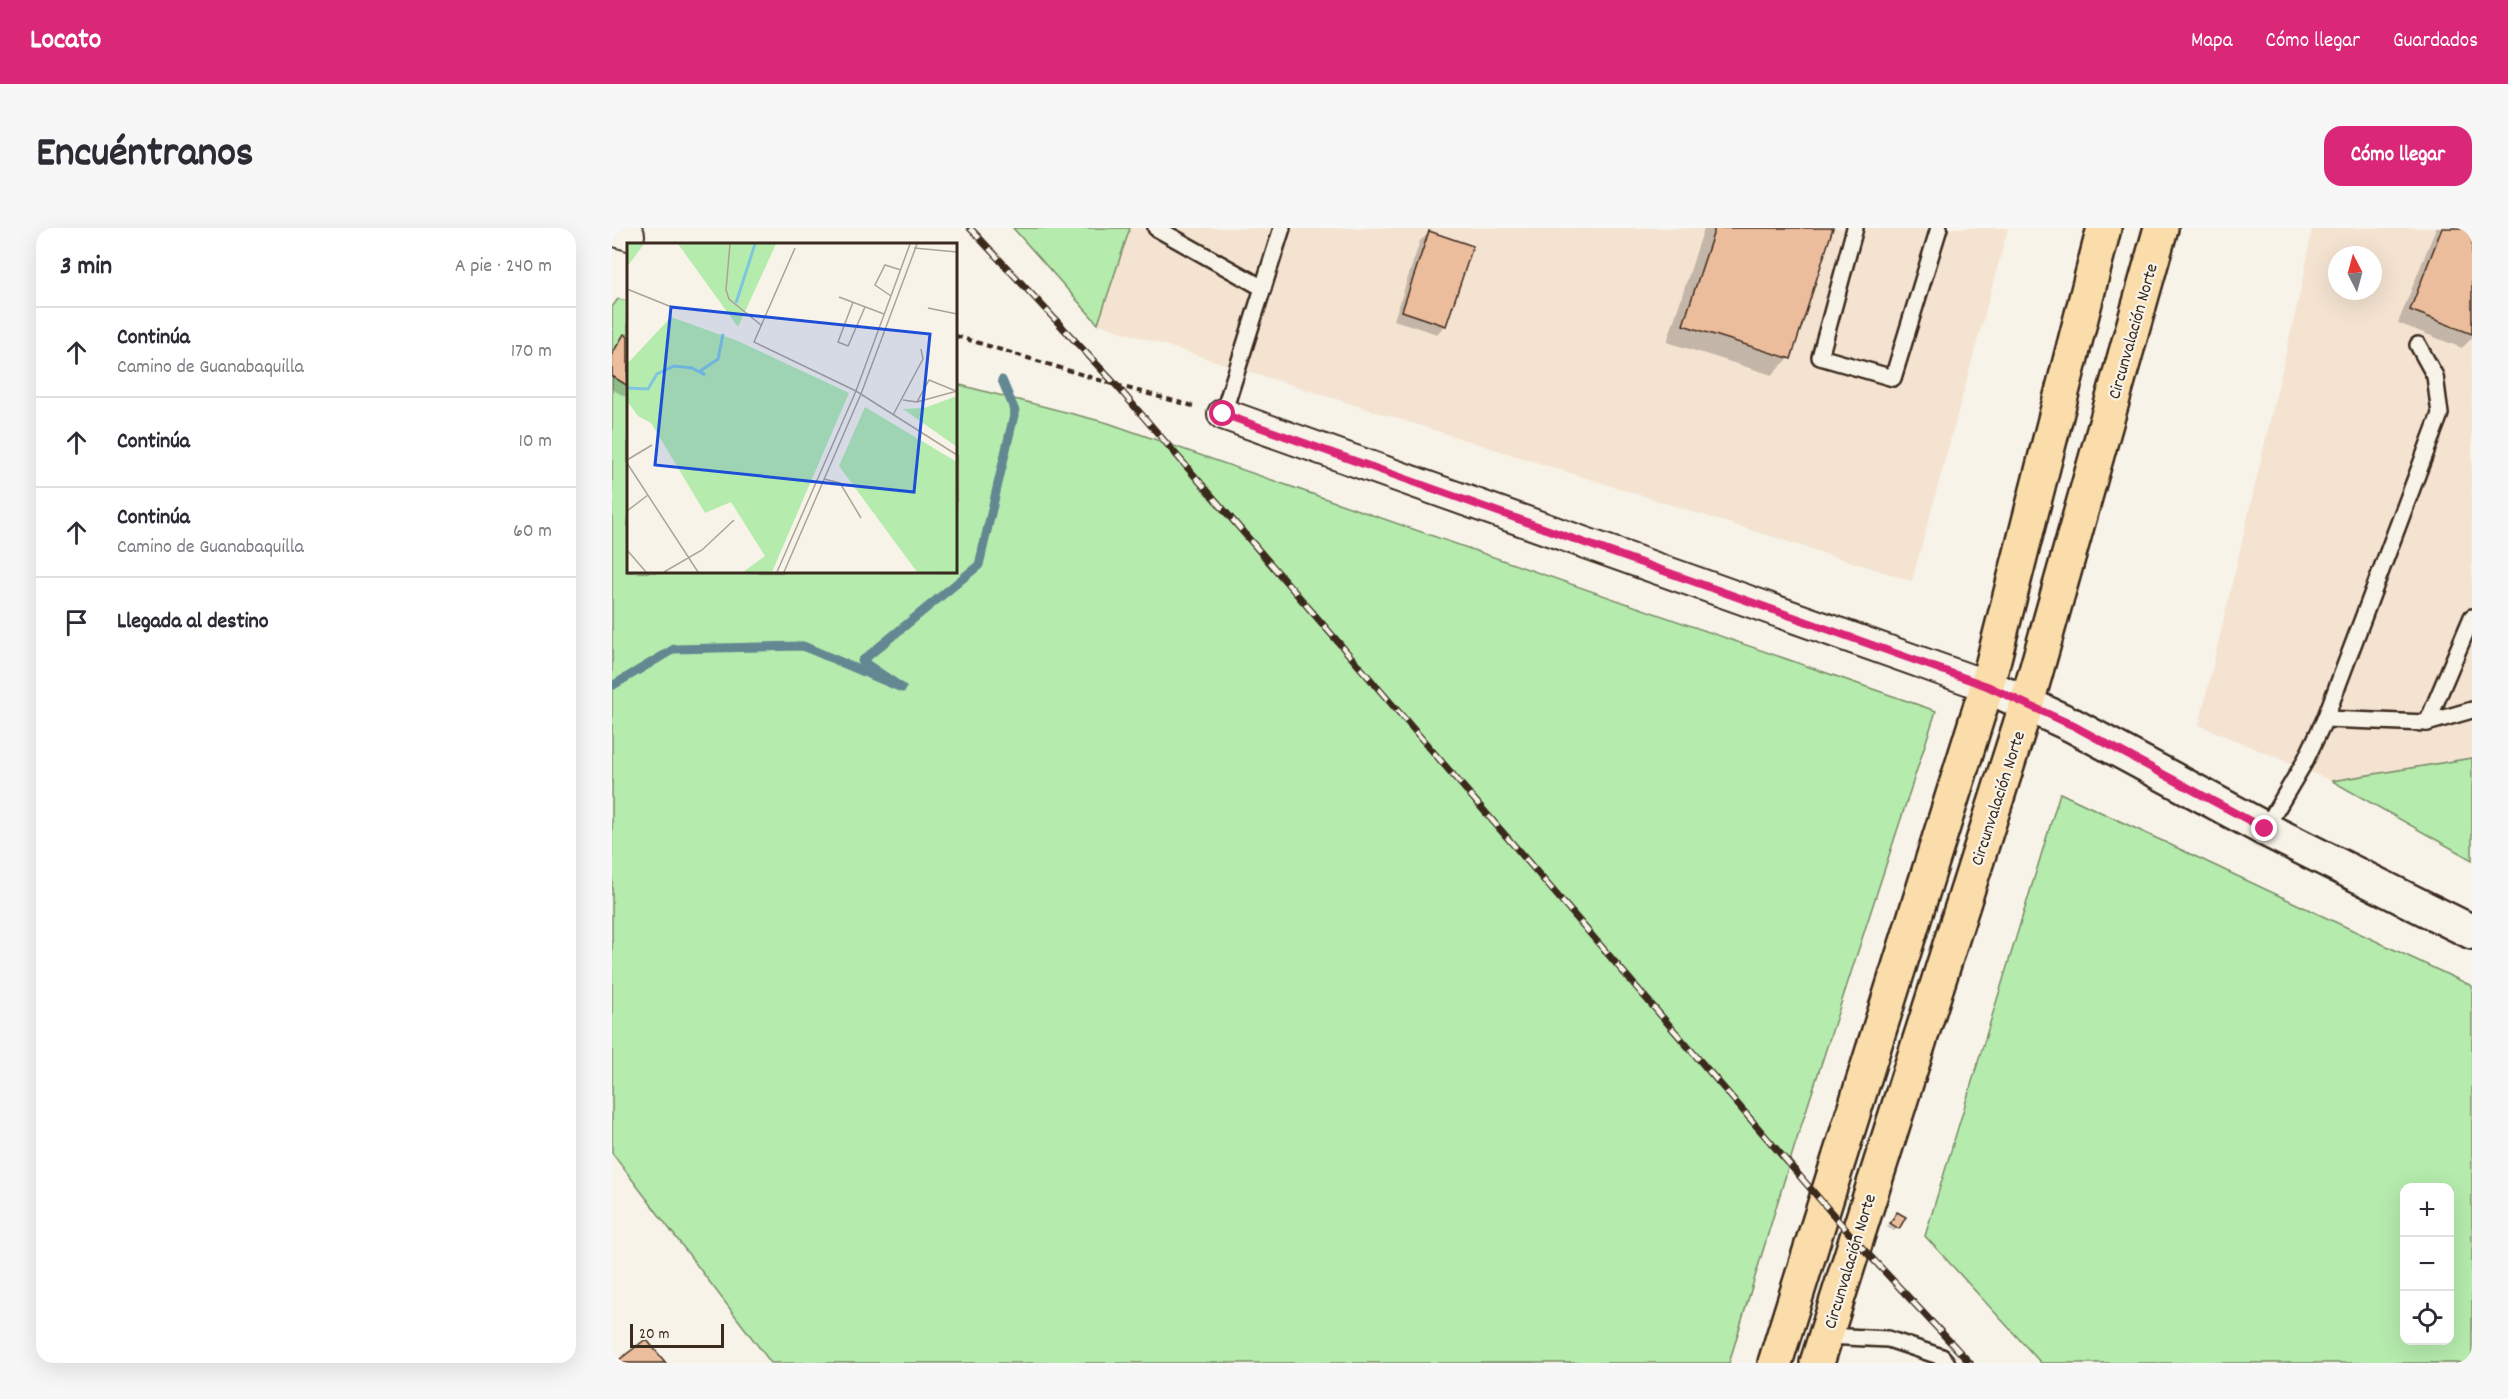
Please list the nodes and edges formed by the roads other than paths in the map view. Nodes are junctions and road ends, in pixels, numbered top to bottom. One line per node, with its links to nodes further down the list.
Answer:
1 (1156, 228): 7 (lane)
2 (1282, 228): 7 (lane)
3 (1855, 228): 4 (lane)
4 (1939, 228)
5 (2104, 228): 11 (highway)
6 (2161, 228): 12 (highway, Circunvalación Norte)
7 (1263, 288): 9 (lane)
8 (2418, 345): 14 (lane)
9 (1223, 414): 11 (street)
10 (2472, 617): 15 (lane)
11 (1987, 686): 12 (street); 19 (highway)
12 (2027, 703): 16 (street); 18 (highway, Circunvalación Norte)
13 (2472, 710): 15 (lane)
14 (2325, 719): 15 (lane); 16 (lane)
15 (2427, 723)
16 (2265, 829): 17 (street)
17 (2472, 932)
18 (1821, 1349): 20 (lane)
19 (1775, 1363)
20 (1947, 1363)

